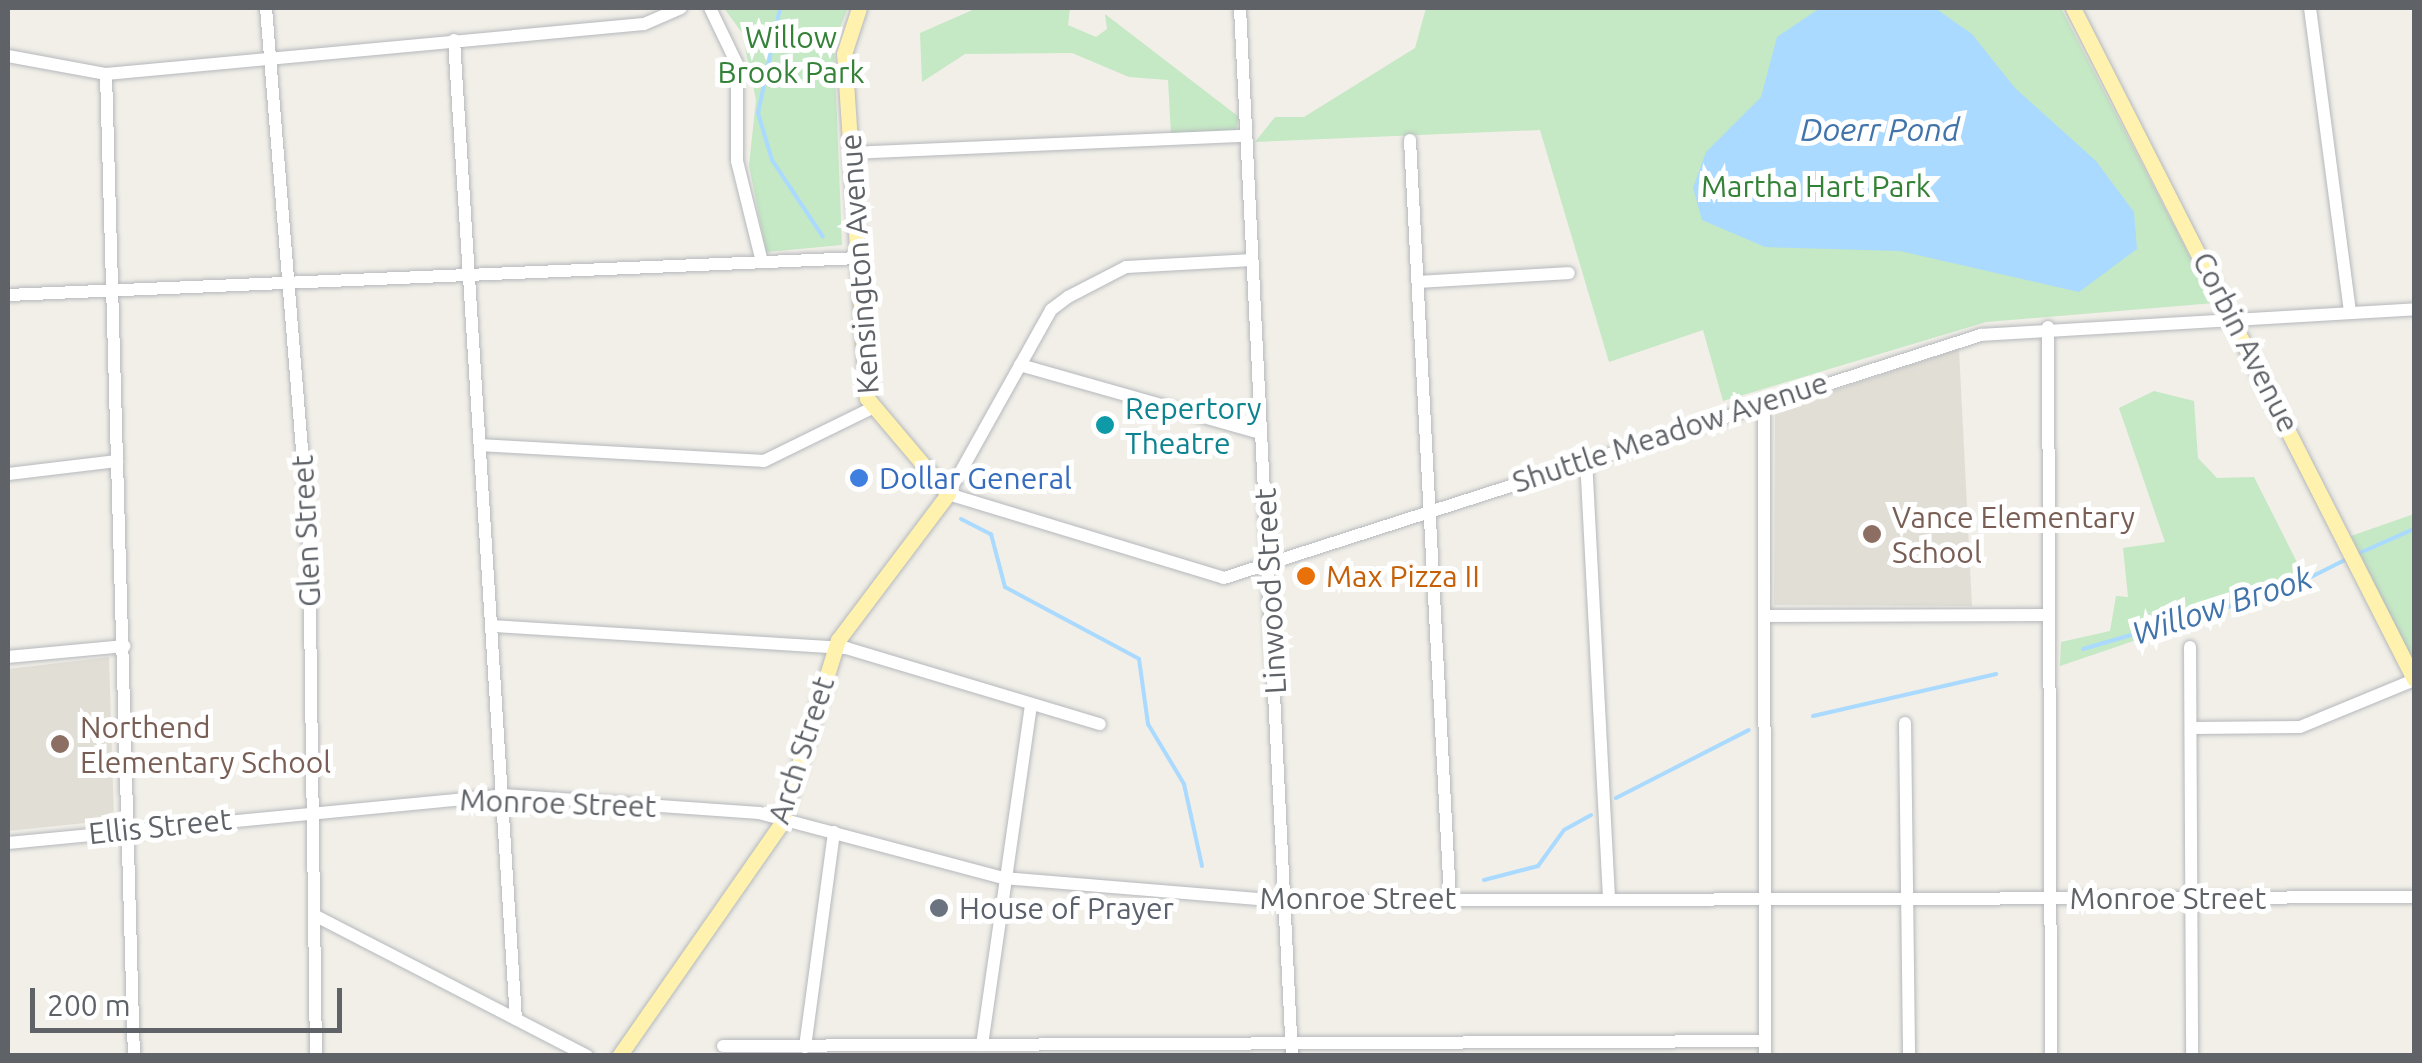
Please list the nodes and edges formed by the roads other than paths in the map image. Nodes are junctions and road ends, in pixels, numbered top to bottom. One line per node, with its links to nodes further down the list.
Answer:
1 (266, 8): 10 (street, Glen Street)
2 (681, 8): 8 (street)
3 (710, 8): 17 (street)
4 (859, 8): 14 (main road, Kensington Avenue)
5 (1240, 8): 12 (street, Linwood Street)
6 (2072, 8): 26 (main road, Corbin Avenue)
7 (2310, 8): 25 (street)
8 (454, 40): 10 (street); 19 (street)
9 (8, 56): 11 (street)
10 (270, 58): 11 (street); 20 (street, Glen Street)
11 (106, 74): 22 (street)
12 (1245, 136): 14 (street); 16 (street, Linwood Street)
13 (1410, 140): 21 (street)
14 (850, 153): 15 (main road, Kensington Avenue)
15 (858, 258): 17 (street); 30 (main road, Kensington Avenue)
16 (1252, 260): 28 (street); 31 (street, Linwood Street)
17 (762, 262): 19 (street)
18 (1569, 273): 21 (street)
19 (472, 277): 20 (street); 32 (street)
20 (288, 282): 22 (street); 52 (street, Glen Street)
21 (1419, 282): 37 (street)
22 (114, 290): 23 (street); 34 (street)
23 (8, 295)
24 (2414, 309): 25 (street, Shuttle Meadow Avenue)
25 (2350, 310): 26 (street, Shuttle Meadow Avenue)
26 (2231, 313): 27 (street, Shuttle Meadow Avenue); 46 (main road, Corbin Avenue)
27 (2048, 328): 29 (street, Shuttle Meadow Avenue); 39 (street)
28 (1020, 365): 31 (street); 36 (street)
29 (1764, 401): 33 (street, Shuttle Meadow Avenue); 40 (street)
30 (870, 409): 32 (street); 36 (main road, Kensington Avenue)
31 (1261, 433): 38 (street, Linwood Street)
32 (480, 445): 41 (street)
33 (1586, 459): 37 (street, Shuttle Meadow Avenue); 64 (street)
34 (117, 461): 35 (street); 42 (street)
35 (8, 474)
36 (948, 494): 38 (street, Shuttle Meadow Avenue); 43 (main road, Arch Street)
37 (1432, 508): 38 (street, Shuttle Meadow Avenue); 62 (street)
38 (1269, 564): 65 (street, Linwood Street)
39 (2049, 615): 40 (street); 61 (street)
40 (1764, 616): 59 (street)
41 (493, 626): 43 (street); 51 (street)
42 (124, 646): 45 (street); 54 (street)
43 (835, 646): 47 (street); 53 (main road, Arch Street)
44 (2190, 647): 50 (street)
45 (8, 657)
46 (2414, 680): 50 (street)
47 (1031, 705): 49 (street); 57 (street)
48 (1906, 723): 60 (street)
49 (1100, 724)
50 (2192, 728): 63 (street)
51 (503, 796): 52 (street, Monroe Street); 53 (street, Monroe Street); 67 (street)
52 (312, 808): 54 (street, Ellis Street); 66 (street, Glen Street)
53 (784, 818): 55 (street, Monroe Street); 77 (main road, Arch Street)
54 (129, 830): 56 (street, Ellis Street); 74 (street)
55 (834, 832): 57 (street, Monroe Street); 70 (street)
56 (8, 843)
57 (1003, 878): 65 (street, Monroe Street); 68 (street)
58 (2414, 897): 63 (street, Monroe Street)
59 (1764, 898): 60 (street, Monroe Street); 64 (street, Monroe Street); 71 (street)
60 (1906, 898): 61 (street, Monroe Street); 78 (street)
61 (2050, 898): 63 (street, Monroe Street); 79 (street)
62 (1450, 899): 64 (street, Monroe Street); 65 (street, Monroe Street)
63 (2194, 899): 80 (street)
64 (1609, 900)
65 (1285, 901): 73 (street, Linwood Street)
66 (316, 916): 67 (street); 75 (street, Glen Street)
67 (516, 1019): 76 (street)
68 (982, 1045): 70 (street); 72 (street)
69 (723, 1046): 70 (street)
70 (805, 1047)
71 (1765, 1048): 73 (street)
72 (1065, 1050): 73 (street)
73 (1292, 1050)
74 (134, 1056)
75 (316, 1056)
76 (587, 1056)
77 (619, 1056)
78 (1909, 1056)
79 (2052, 1056)
80 (2192, 1056)

